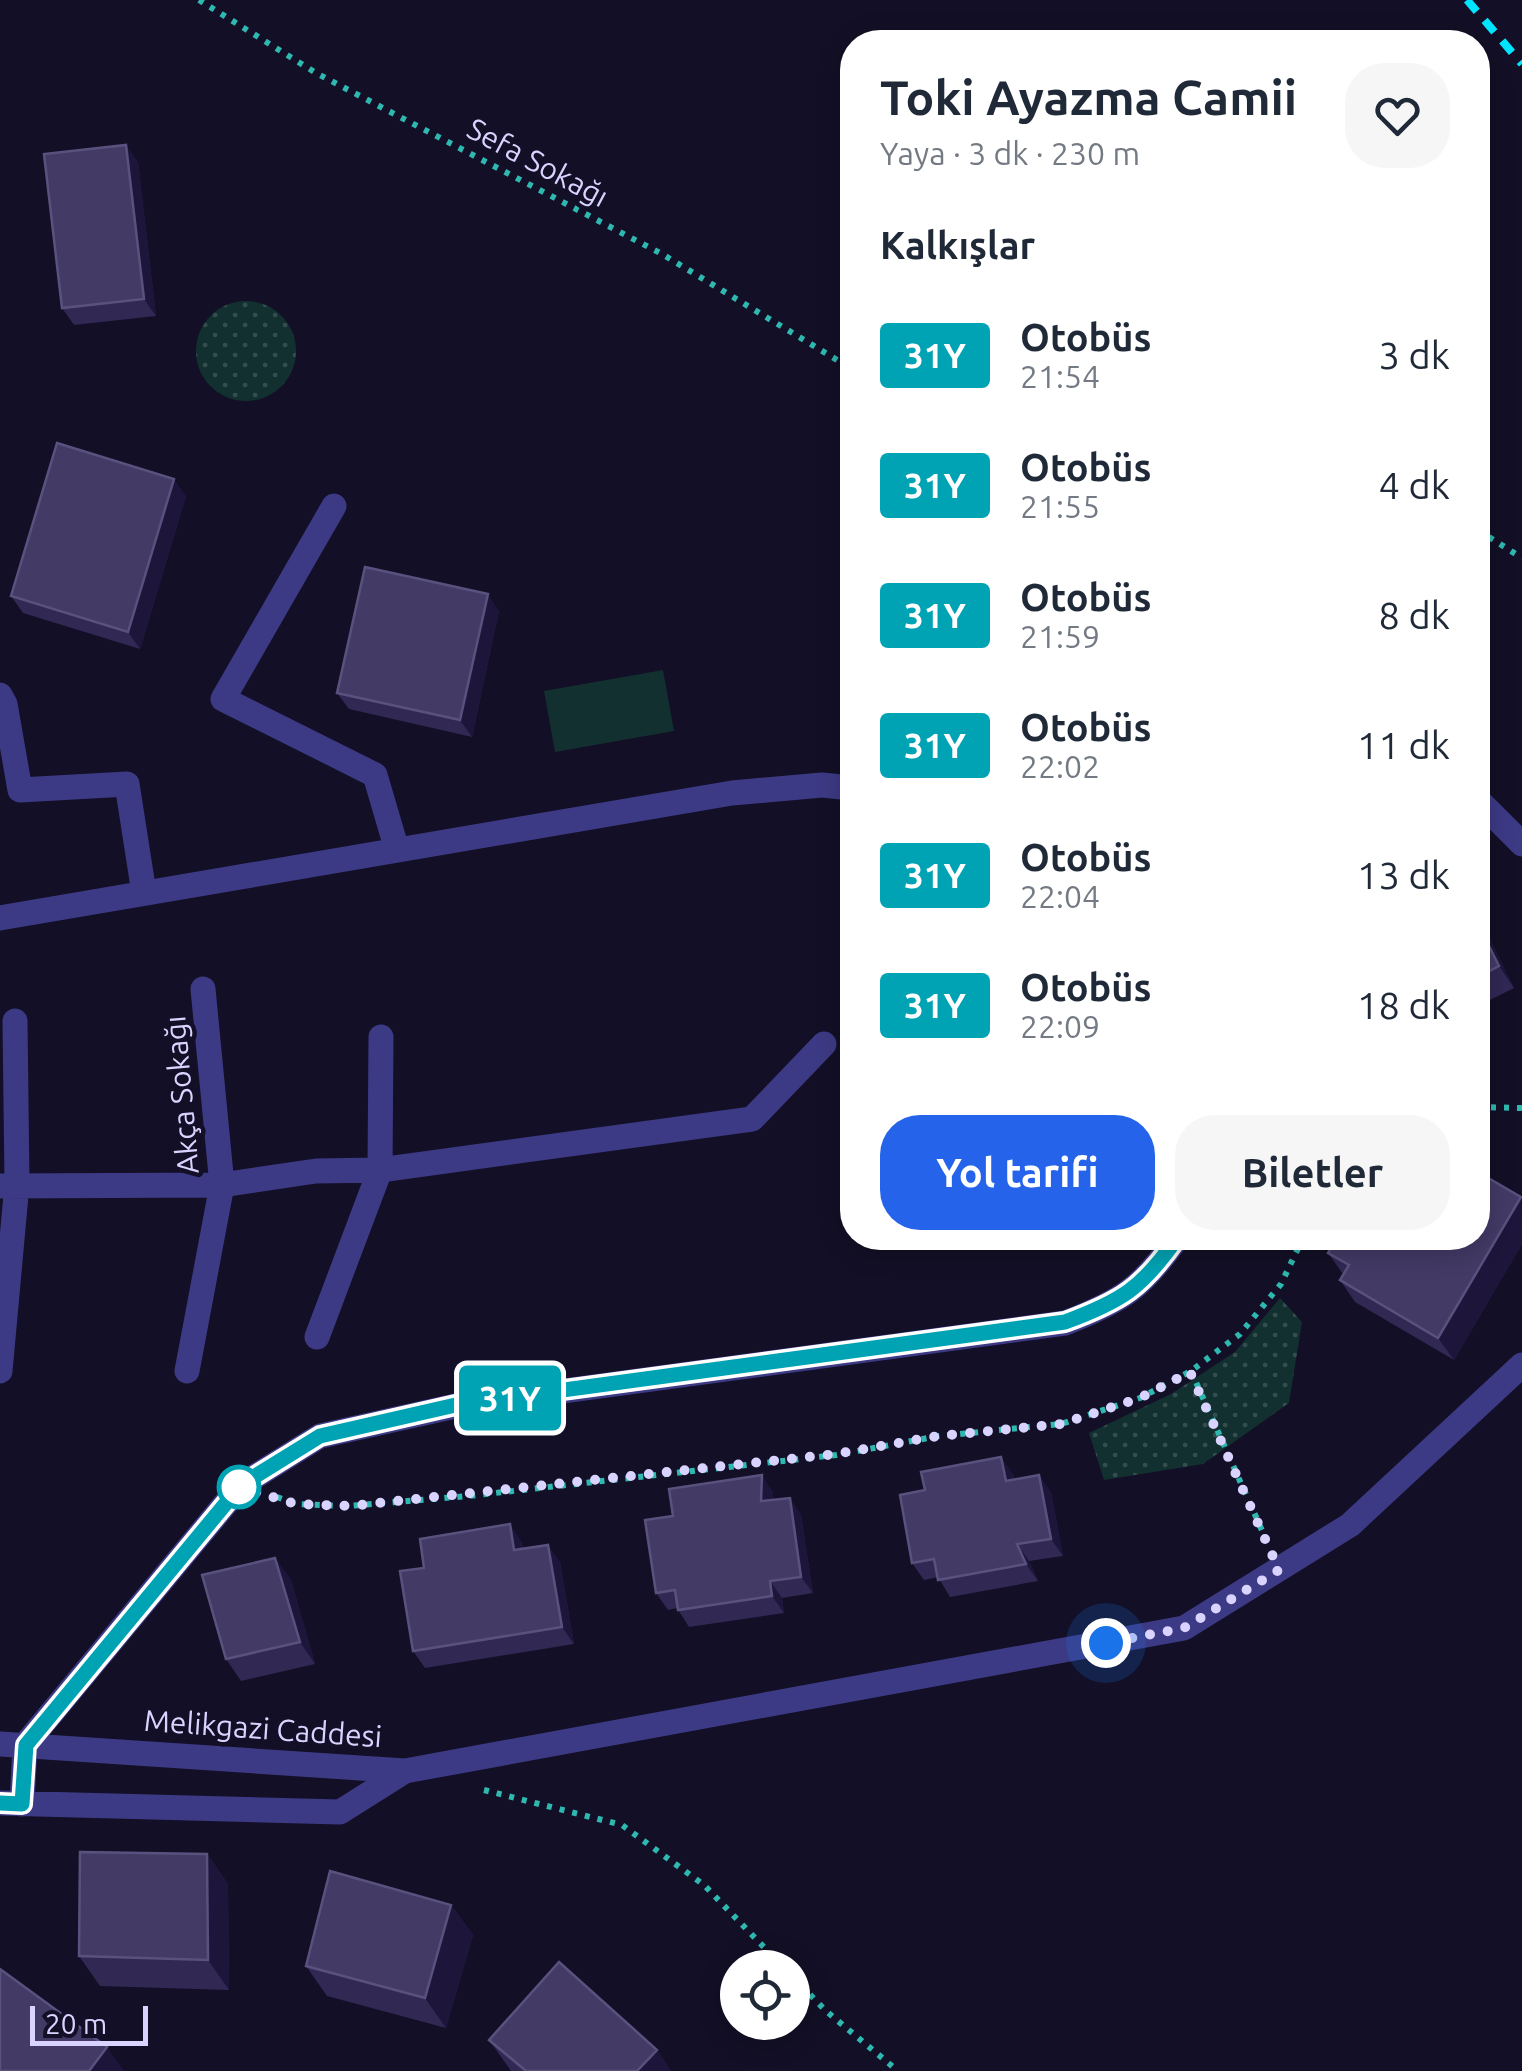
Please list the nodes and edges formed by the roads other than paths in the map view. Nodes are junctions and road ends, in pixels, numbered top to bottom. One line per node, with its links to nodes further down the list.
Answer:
1 (334, 506): 6 (street)
2 (0, 696): 7 (street)
3 (840, 787): 6 (street)
4 (1490, 812): 5 (street)
5 (1522, 844)
6 (398, 850): 7 (street)
7 (144, 893): 8 (street)
8 (0, 918)
9 (204, 989): 15 (street, Akça Sokağı)
10 (15, 1021): 14 (street)
11 (381, 1037): 13 (street)
12 (824, 1044): 13 (street)
13 (380, 1170): 15 (street); 17 (street)
14 (9, 1185): 15 (street); 19 (street)
15 (222, 1186): 20 (street, Akça Sokağı)
16 (1168, 1250): 21 (street)
17 (316, 1337)
18 (1522, 1365): 22 (street)
19 (0, 1371)
20 (186, 1371)
21 (13, 1744): 22 (street, Melikgazi Caddesi); 23 (street)
22 (405, 1771): 23 (street, Melikgazi Caddesi)
23 (11, 1803)

